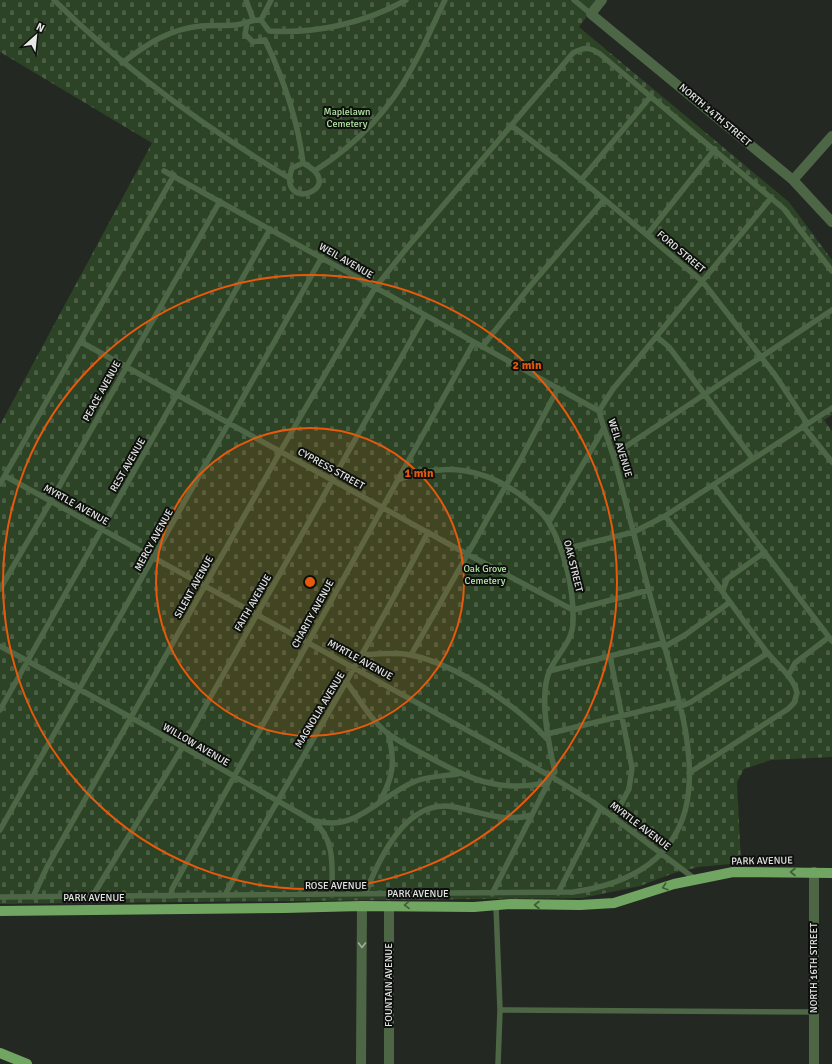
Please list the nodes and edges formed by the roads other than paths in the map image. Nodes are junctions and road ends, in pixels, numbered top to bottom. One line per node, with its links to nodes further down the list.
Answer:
1 (54, 0): 14 (lane)
2 (246, 0): 9 (lane)
3 (271, 0): 10 (lane)
4 (406, 0): 12 (lane)
5 (445, 0): 20 (lane)
6 (574, 0): 8 (lane)
7 (602, 0): 8 (street)
8 (591, 14): 25 (street, NORTH 14TH STREET)
9 (253, 20): 10 (lane); 11 (lane)
10 (261, 20): 12 (lane)
11 (247, 24): 13 (lane); 14 (lane)
12 (269, 31): 13 (lane)
13 (265, 40): 19 (lane)
14 (122, 63): 23 (lane)
15 (651, 96): 16 (lane, SILENT AVENUE); 18 (lane); 24 (lane)
16 (512, 126): 24 (lane, FORD STREET); 35 (lane, SILENT AVENUE)
17 (832, 136): 25 (street)
18 (715, 149): 26 (lane); 31 (lane)
19 (303, 163): 20 (lane); 23 (lane)
20 (316, 170): 23 (lane)
21 (164, 171): 22 (lane, WEIL AVENUE)
22 (174, 176): 28 (lane, WEIL AVENUE); 39 (lane)
23 (289, 178)
24 (581, 180): 27 (lane, FORD STREET)
25 (793, 180): 29 (street, NORTH 14TH STREET)
26 (771, 198): 33 (lane); 34 (lane)
27 (604, 200): 31 (lane, FORD STREET); 41 (lane)
28 (220, 201): 30 (lane, WEIL AVENUE); 43 (lane, PEACE AVENUE)
29 (832, 222)
30 (270, 229): 32 (lane, WEIL AVENUE); 46 (lane, REST AVENUE)
31 (647, 235): 34 (lane, FORD STREET)
32 (322, 257): 35 (lane, WEIL AVENUE); 49 (lane, MERCY AVENUE)
33 (832, 271)
34 (703, 282): 38 (lane); 42 (lane, FORD STREET)
35 (375, 288): 37 (lane, WEIL AVENUE); 52 (lane, SILENT AVENUE)
36 (832, 310): 42 (lane)
37 (426, 315): 40 (lane, WEIL AVENUE); 57 (lane, FAITH AVENUE)
38 (656, 337): 45 (lane); 48 (lane)
39 (81, 342): 43 (lane, CYPRESS STREET); 56 (lane)
40 (474, 342): 41 (lane, WEIL AVENUE); 58 (lane, CHARITY AVENUE)
41 (482, 347): 44 (lane, WEIL AVENUE)
42 (760, 357): 45 (lane); 50 (lane, FORD STREET)
43 (125, 367): 46 (lane, CYPRESS STREET); 62 (lane, PEACE AVENUE)
44 (558, 388): 48 (lane, WEIL AVENUE); 60 (lane)
45 (705, 394): 53 (lane); 54 (lane)
46 (178, 396): 49 (lane, CYPRESS STREET); 66 (lane, REST AVENUE)
47 (832, 408): 50 (lane)
48 (599, 411): 51 (lane, WEIL AVENUE)
49 (229, 424): 52 (lane, CYPRESS STREET); 72 (lane, MERCY AVENUE)
50 (805, 424): 54 (lane); 55 (lane, FORD STREET)
51 (604, 428): 53 (lane, WEIL AVENUE); 65 (lane)
52 (280, 452): 57 (lane, CYPRESS STREET); 73 (lane, SILENT AVENUE)
53 (613, 455): 68 (lane, WEIL AVENUE)
54 (753, 459): 61 (lane)
55 (832, 462)
56 (4, 476): 59 (lane); 62 (lane, MYRTLE AVENUE)
57 (333, 480): 63 (lane, CYPRESS STREET); 79 (lane, FAITH AVENUE)
58 (398, 480): 60 (lane, OAK STREET); 63 (lane, CHARITY AVENUE)
59 (0, 484)
60 (506, 485): 65 (lane, OAK STREET); 71 (lane)
61 (714, 486): 64 (lane); 70 (lane)
62 (52, 501): 66 (lane, MYRTLE AVENUE); 74 (lane, PEACE AVENUE)
63 (383, 508): 67 (lane, CYPRESS STREET); 81 (lane, CHARITY AVENUE)
64 (665, 516): 68 (lane); 76 (lane)
65 (549, 522): 69 (lane, OAK STREET)
66 (102, 529): 72 (lane, MYRTLE AVENUE); 88 (lane, REST AVENUE)
67 (428, 532): 71 (lane, CYPRESS STREET); 86 (lane, MAGNOLIA AVENUE)
68 (634, 532): 69 (lane); 75 (lane, WEIL AVENUE)
69 (561, 550): 78 (lane, OAK STREET)
70 (765, 552): 76 (lane); 80 (lane)
71 (467, 554): 78 (lane, CYPRESS STREET); 85 (lane)
72 (154, 558): 73 (lane, MYRTLE AVENUE); 93 (lane, MERCY AVENUE)
73 (205, 586): 79 (lane, MYRTLE AVENUE); 97 (lane, SILENT AVENUE)
74 (0, 589)
75 (649, 590): 78 (lane); 82 (lane, WEIL AVENUE)
76 (723, 590): 77 (lane)
77 (730, 602): 82 (lane); 84 (lane)
78 (573, 610): 90 (lane, OAK STREET)
79 (257, 614): 81 (lane, MYRTLE AVENUE); 100 (lane, FAITH AVENUE)
80 (831, 639): 91 (lane)
81 (308, 642): 89 (lane, MYRTLE AVENUE); 103 (lane, CHARITY AVENUE)
82 (664, 645): 87 (lane); 94 (lane, WEIL AVENUE)
83 (0, 646): 88 (lane, WILLOW AVENUE)
84 (768, 653): 91 (lane); 94 (lane)
85 (410, 655): 86 (lane); 99 (lane)
86 (362, 656): 89 (lane, MAGNOLIA AVENUE)
87 (610, 656): 90 (lane); 96 (lane)
88 (27, 661): 93 (lane, WILLOW AVENUE); 95 (lane, REST AVENUE)
89 (355, 668): 92 (lane, MAGNOLIA AVENUE); 104 (lane, MYRTLE AVENUE)
90 (549, 672): 99 (lane, OAK STREET)
91 (788, 676): 102 (lane)
92 (347, 683): 98 (lane); 105 (lane, MAGNOLIA AVENUE)
93 (80, 690): 97 (lane, WILLOW AVENUE); 111 (lane, MERCY AVENUE)
94 (679, 705): 96 (lane); 102 (lane, WEIL AVENUE)
95 (0, 710)
96 (621, 717): 99 (lane); 109 (lane)
97 (132, 718): 100 (lane, WILLOW AVENUE); 123 (lane, SILENT AVENUE)
98 (388, 734): 101 (lane); 106 (lane)
99 (547, 737): 104 (lane, OAK STREET)
100 (182, 748): 103 (lane, WILLOW AVENUE); 124 (lane, FAITH AVENUE)
101 (458, 774): 104 (lane); 106 (lane)
102 (689, 774): 112 (lane, WEIL AVENUE)
103 (234, 776): 105 (lane, WILLOW AVENUE); 121 (lane, CHARITY AVENUE)
104 (550, 778): 107 (lane, MYRTLE AVENUE); 108 (lane, OAK STREET)
105 (277, 801): 110 (lane, WILLOW AVENUE); 119 (lane, MAGNOLIA AVENUE)
106 (378, 805): 110 (lane)
107 (601, 808): 109 (lane, MYRTLE AVENUE); 116 (lane)
108 (532, 815): 117 (lane); 118 (lane, OAK STREET)
109 (614, 818): 112 (lane, MYRTLE AVENUE)
110 (314, 821): 120 (lane, WILLOW AVENUE)
111 (0, 830)
112 (662, 853): 115 (lane, MYRTLE AVENUE); 116 (lane, ROSE AVENUE)
113 (814, 872): 114 (main road, PARK AVENUE); 115 (main road, PARK AVENUE, one-way to 115); 130 (street, NORTH 16TH STREET)
114 (832, 873)
115 (695, 879): 127 (main road, PARK AVENUE, one-way to 127)
116 (558, 893): 118 (lane, ROSE AVENUE)
117 (365, 894): 118 (lane, ROSE AVENUE); 120 (lane, ROSE AVENUE)
118 (492, 894)
119 (225, 895): 120 (lane, ROSE AVENUE); 121 (lane, ROSE AVENUE)
120 (332, 895)
121 (171, 896): 124 (lane, ROSE AVENUE)
122 (0, 897): 123 (lane, ROSE AVENUE)
123 (33, 897): 124 (lane, ROSE AVENUE)
124 (92, 897)
125 (362, 906): 126 (main road, PARK AVENUE); 128 (main road, PARK AVENUE); 133 (street, one-way to 133)
126 (389, 906): 127 (main road, PARK AVENUE, one-way to 126); 134 (street, FOUNTAIN AVENUE)
127 (496, 906): 129 (lane)
128 (0, 911)
129 (500, 1010): 130 (lane); 135 (lane)
130 (814, 1012): 136 (street, NORTH 16TH STREET)
131 (0, 1054): 132 (main road)
132 (27, 1064)
133 (361, 1064)
134 (389, 1064)
135 (498, 1064)
136 (814, 1064)

